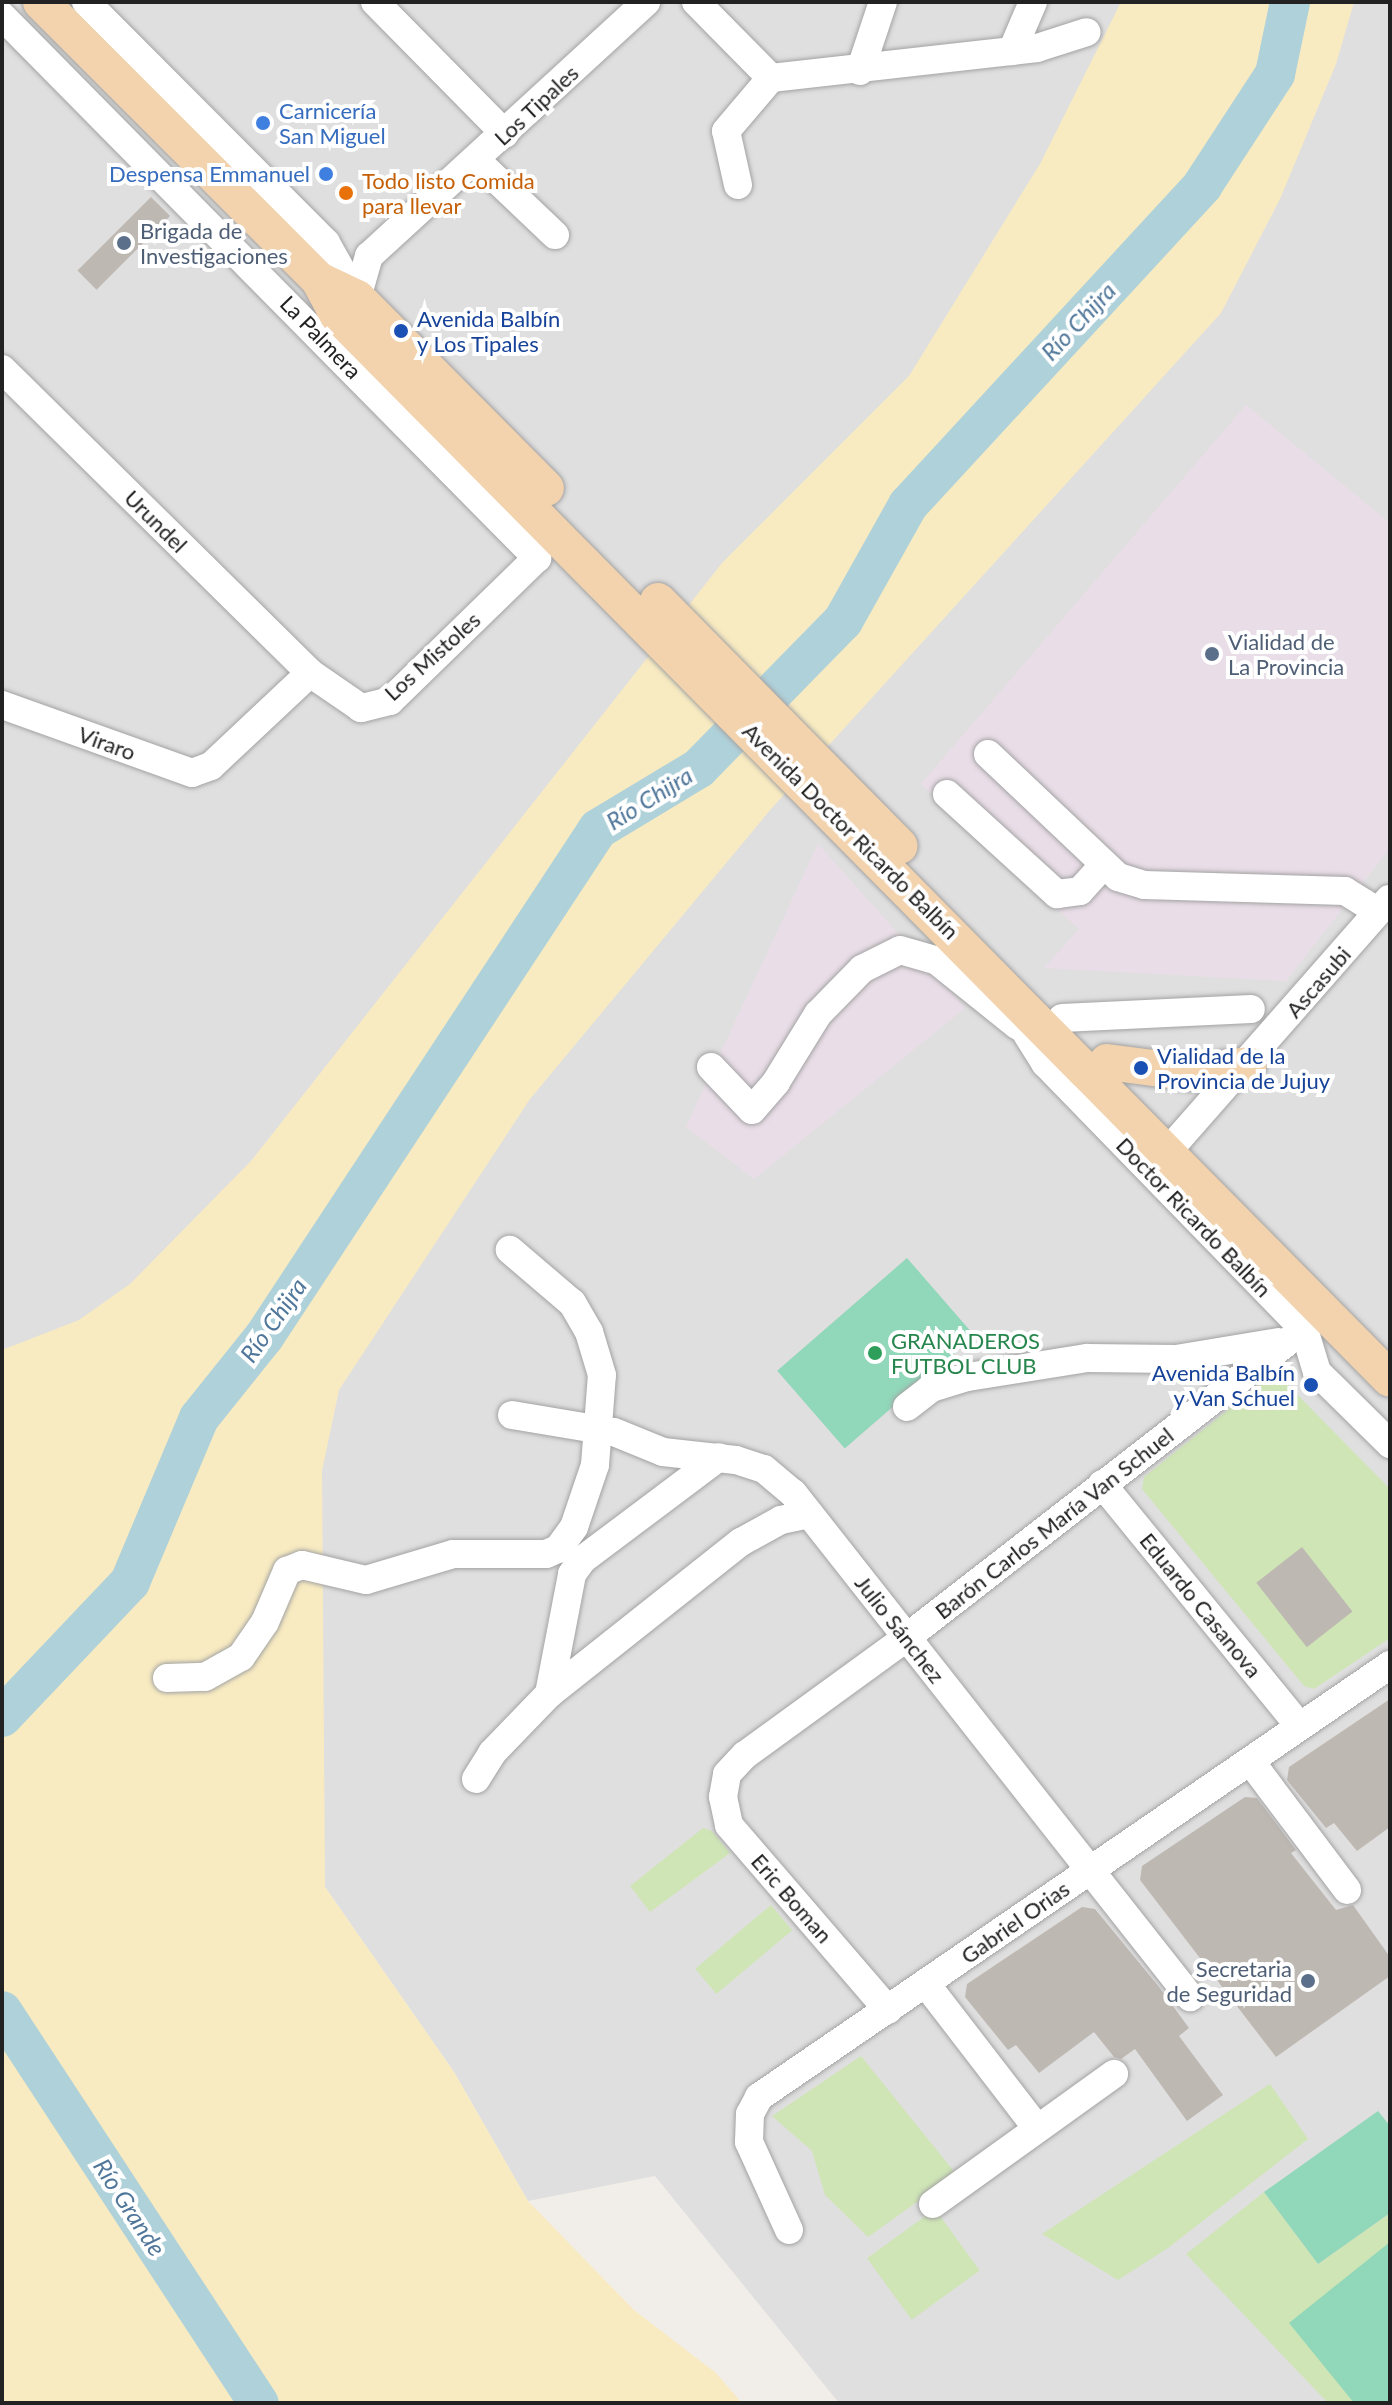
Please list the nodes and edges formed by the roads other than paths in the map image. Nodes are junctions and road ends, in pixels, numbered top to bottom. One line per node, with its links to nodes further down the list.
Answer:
1 (41, 2): 15 (main road, Avenida Doctor Ricardo Balbín)
2 (86, 2): 18 (street)
3 (375, 2): 13 (street)
4 (646, 2): 13 (street, Los Tipales)
5 (696, 2): 12 (street)
6 (883, 2): 11 (street)
7 (1033, 2): 10 (street)
8 (2, 16): 15 (street, La Palmera)
9 (1087, 32): 10 (street)
10 (1012, 51): 11 (street)
11 (860, 71): 12 (street)
12 (771, 78): 16 (street)
13 (505, 134): 14 (street, Los Tipales)
14 (476, 160): 17 (street); 18 (street, Los Tipales)
15 (179, 165): 18 (main road, Avenida Doctor Ricardo Balbín); 20 (street, La Palmera)
16 (738, 185)
17 (555, 235)
18 (347, 306): 20 (main road, Avenida Doctor Ricardo Balbín)
19 (4, 375): 21 (street, Urundel)
20 (559, 540): 21 (street, Los Mistoles); 24 (main road, Avenida Doctor Ricardo Balbín)
21 (310, 673): 22 (street, Viraro)
22 (2, 705)
23 (988, 754): 26 (street)
24 (831, 791): 28 (main road, Avenida Doctor Ricardo Balbín); 30 (main road, Avenida Doctor Ricardo Balbín)
25 (947, 794): 26 (street)
26 (1104, 864): 27 (street)
27 (1384, 905): 33 (street, Ascasubi)
28 (1002, 984): 31 (street, Doctor Ricardo Balbín); 35 (main road, Avenida Doctor Ricardo Balbín)
29 (1251, 1009): 30 (street)
30 (1062, 1018): 32 (main road, Avenida Doctor Ricardo Balbín)
31 (1021, 1029): 34 (street); 35 (street, Doctor Ricardo Balbín)
32 (1107, 1062): 33 (main road); 35 (main road, Avenida Doctor Ricardo Balbín)
33 (1248, 1065): 35 (street, Ascasubi)
34 (711, 1067)
35 (1165, 1155): 37 (street, Doctor Ricardo Balbín); 38 (main road, Avenida Doctor Ricardo Balbín); 39 (main road, Avenida Doctor Ricardo Balbín)
36 (510, 1250): 42 (street)
37 (1296, 1335): 40 (street); 43 (street, Doctor Ricardo Balbín); 45 (street, Barón Carlos María Van Schuel)
38 (1390, 1354)
39 (1390, 1379)
40 (907, 1407)
41 (512, 1415): 42 (street, Julio Sánchez)
42 (598, 1429): 44 (street, Julio Sánchez); 47 (street)
43 (1390, 1444)
44 (719, 1457): 46 (street, Julio Sánchez); 47 (street)
45 (1102, 1484): 48 (street, Barón Carlos María Van Schuel); 52 (street, Eduardo Casanova)
46 (809, 1514): 48 (street, Julio Sánchez); 51 (street)
47 (570, 1554): 50 (street); 51 (street)
48 (906, 1638): 54 (street, Barón Carlos María Van Schuel); 56 (street, Julio Sánchez)
49 (1390, 1665): 52 (street, Gabriel Orias)
50 (167, 1678)
51 (549, 1694): 55 (street)
52 (1300, 1727): 53 (street, Gabriel Orias)
53 (1251, 1762): 56 (street, Gabriel Orias); 57 (street)
54 (727, 1774): 60 (street, Eric Boman)
55 (476, 1779)
56 (1091, 1869): 58 (street, Gabriel Orias); 59 (street, Julio Sánchez)
57 (1347, 1890)
58 (926, 1984): 60 (street, Gabriel Orias); 62 (street)
59 (1190, 1997)
60 (888, 2010): 64 (street, Gabriel Orias)
61 (1114, 2074): 62 (street)
62 (1036, 2127): 63 (street)
63 (933, 2204)
64 (789, 2230)

